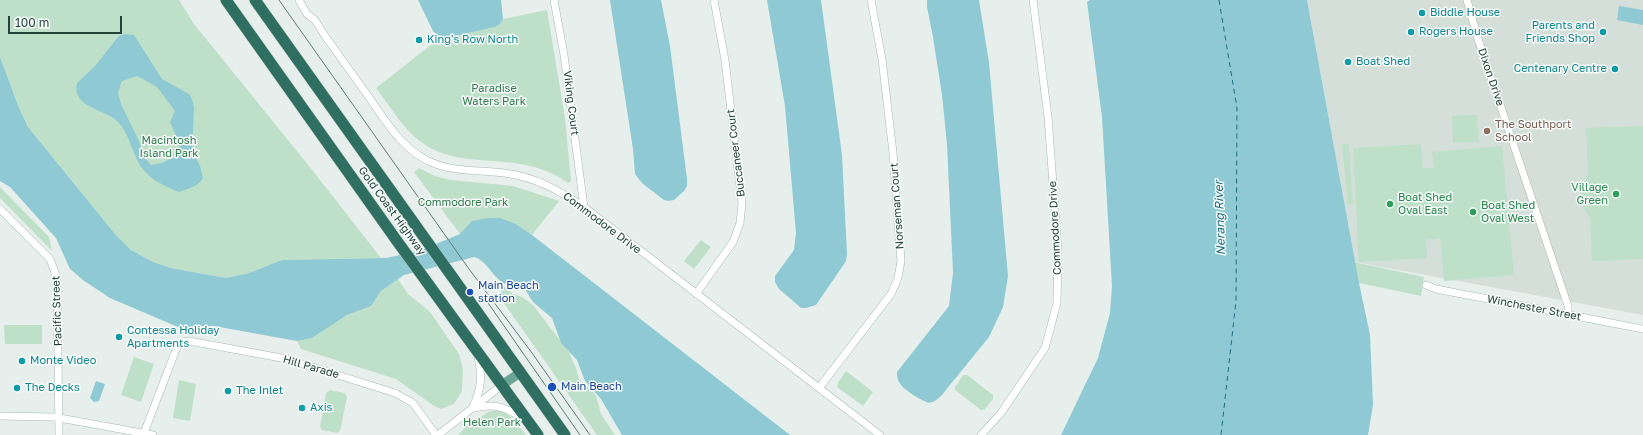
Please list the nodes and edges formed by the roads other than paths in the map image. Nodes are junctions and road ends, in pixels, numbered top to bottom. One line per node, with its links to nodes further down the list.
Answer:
1 (226, 0): 15 (highway, Gold Coast Highway)
2 (255, 0): 16 (highway, Gold Coast Highway)
3 (299, 0): 9 (street, Commodore Drive)
4 (554, 0): 9 (street, Viking Court)
5 (714, 0): 12 (street, Buccaneer Court)
6 (871, 0): 18 (street, Norseman Court)
7 (1033, 0): 30 (street, Commodore Drive)
8 (1466, 0): 13 (street, Dixon Drive)
9 (584, 207): 12 (street, Commodore Drive)
10 (0, 209): 21 (street, Pacific Street)
11 (1426, 285): 13 (street, Winchester Street)
12 (696, 294): 18 (street, Commodore Drive)
13 (1568, 314): 14 (street, Winchester Street)
14 (1643, 329)
15 (477, 351): 17 (highway, Gold Coast Highway); 19 (street)
16 (521, 372): 17 (main road); 28 (highway, Gold Coast Highway)
17 (502, 385): 19 (street); 22 (highway, Gold Coast Highway)
18 (819, 388): 29 (street, Commodore Drive)
19 (472, 409): 22 (street); 26 (street)
20 (0, 416): 21 (street)
21 (59, 418): 23 (street); 24 (street, Pacific Street)
22 (529, 422): 27 (highway, Gold Coast Highway)
23 (144, 433): 25 (street); 26 (street, Hill Parade)
24 (59, 435)
25 (153, 435)
26 (437, 435)
27 (538, 435)
28 (565, 435)
29 (880, 435)
30 (981, 435)

